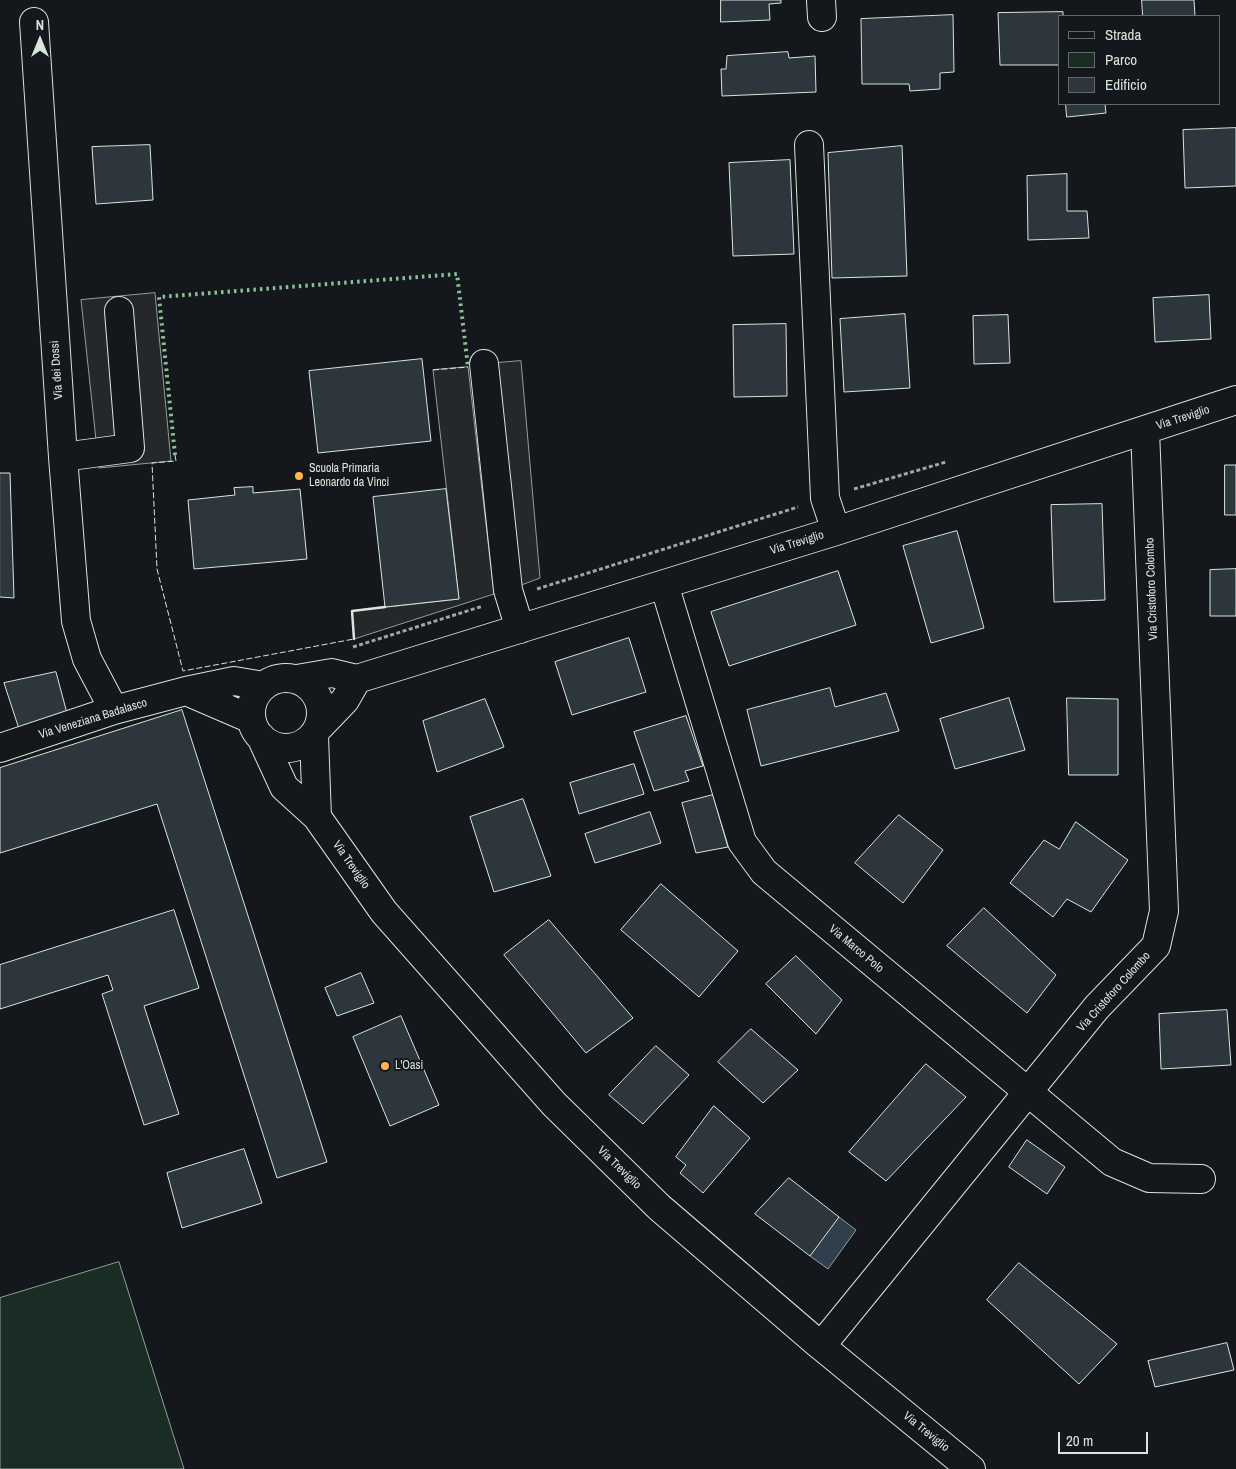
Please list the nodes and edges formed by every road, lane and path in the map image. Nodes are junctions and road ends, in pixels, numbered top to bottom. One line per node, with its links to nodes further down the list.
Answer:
1 (34, 22): 7 (street, Via dei Dossi)
2 (809, 144): 8 (street)
3 (119, 311): 7 (street)
4 (484, 364): 10 (street)
5 (1236, 400): 6 (street, Via Treviglio)
6 (1146, 430): 8 (street, Via Treviglio); 20 (street, Via Cristoforo Colombo)
7 (63, 457): 15 (street, Via dei Dossi)
8 (836, 531): 9 (street, Via Treviglio)
9 (664, 584): 10 (street, Via Treviglio); 20 (street, Via Marco Polo)
10 (520, 629): 12 (street, Via Treviglio)
11 (297, 679): 12 (street); 13 (street); 17 (street)
12 (357, 679): 17 (street)
13 (264, 686): 14 (street, Via Veneziana Badalasco); 16 (street)
14 (186, 691): 15 (street, Via Veneziana Badalasco); 16 (street)
15 (114, 710): 18 (street, Via Veneziana Badalasco)
16 (256, 728): 17 (street); 19 (street, Via Treviglio)
17 (316, 731): 19 (street)
18 (0, 748)
19 (317, 817): 22 (street, Via Treviglio)
20 (1028, 1094): 21 (street, Via Marco Polo); 22 (street, Via Cristoforo Colombo)
21 (1201, 1178)
22 (821, 1346): 23 (street, Via Treviglio)
23 (971, 1469)

